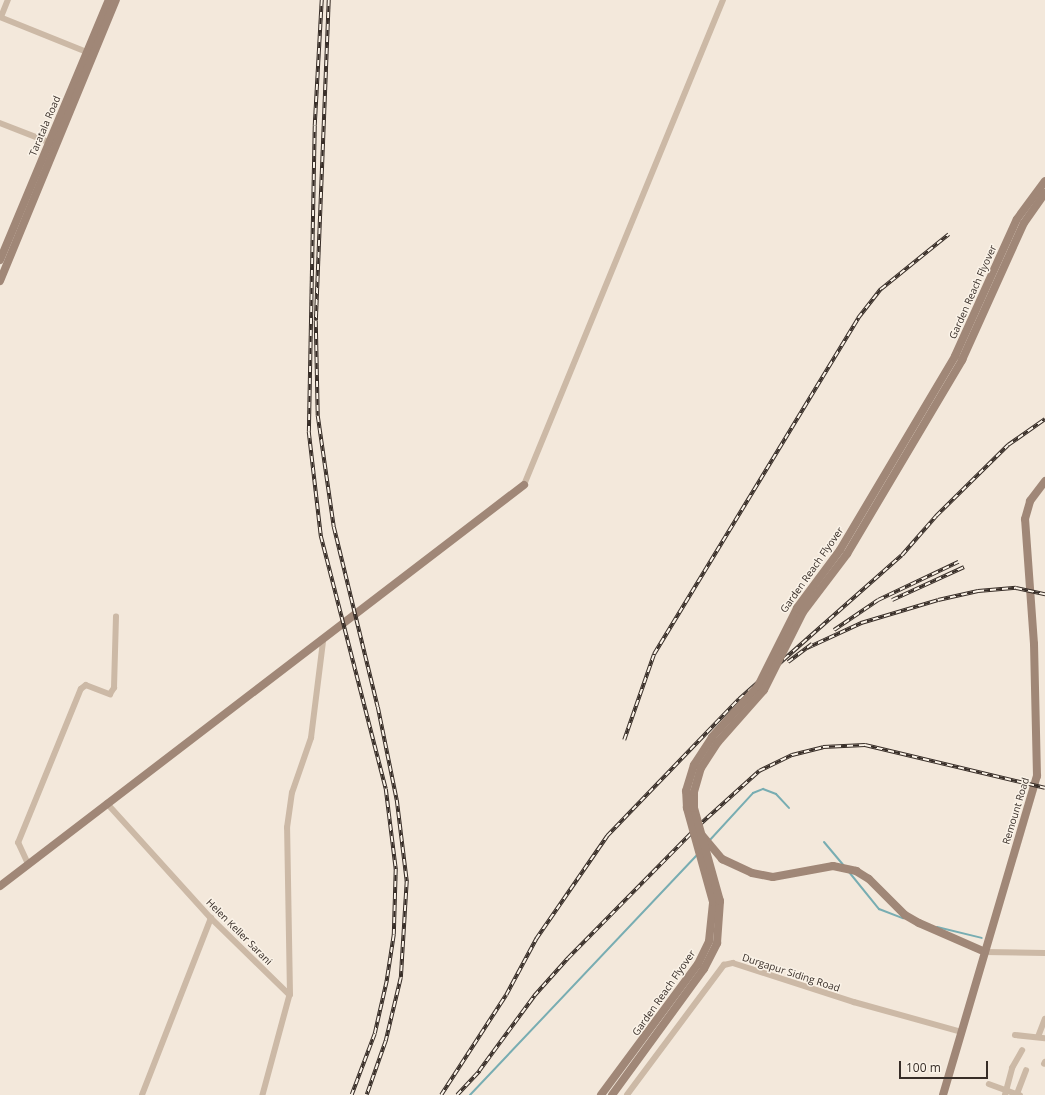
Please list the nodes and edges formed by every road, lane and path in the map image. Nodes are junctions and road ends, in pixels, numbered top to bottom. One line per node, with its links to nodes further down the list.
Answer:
1 (8, 0): 5 (street)
2 (109, 0): 6 (main road, Taratala Road)
3 (116, 0): 12 (main road)
4 (723, 0): 14 (street)
5 (0, 17): 6 (street)
6 (87, 52): 8 (main road, Taratala Road)
7 (0, 122): 8 (street)
8 (49, 142): 11 (main road, Taratala Road)
9 (1045, 181): 36 (main road, Garden Reach Flyover, bridge)
10 (1045, 192): 18 (main road, Garden Reach Flyover, bridge)
11 (0, 260)
12 (0, 281)
13 (1045, 481): 22 (main road, Remount Road)
14 (524, 485): 16 (main road)
15 (116, 617): 19 (street)
16 (323, 642): 17 (main road); 24 (street)
17 (107, 803): 19 (main road); 21 (street, Helen Keller Sarani)
18 (699, 832): 22 (main road, bridge); 37 (main road, Garden Reach Flyover, bridge)
19 (28, 864): 20 (main road)
20 (0, 886)
21 (211, 918): 24 (street, Helen Keller Sarani); 34 (street)
22 (985, 952): 23 (street); 26 (main road, Remount Road)
23 (1045, 953)
24 (290, 995): 35 (street)
25 (1045, 1019): 28 (street)
26 (962, 1032): 38 (street, Durgapur Siding Road); 39 (main road, Remount Road)
27 (1015, 1035): 28 (street)
28 (1038, 1037): 29 (street)
29 (1045, 1038)
30 (1022, 1051): 33 (street)
31 (1026, 1071): 40 (street)
32 (989, 1084): 33 (street)
33 (1006, 1093): 40 (street)
34 (142, 1095)
35 (263, 1095)
36 (601, 1095)
37 (612, 1095)
38 (627, 1095)
39 (943, 1095)
40 (1019, 1095)

